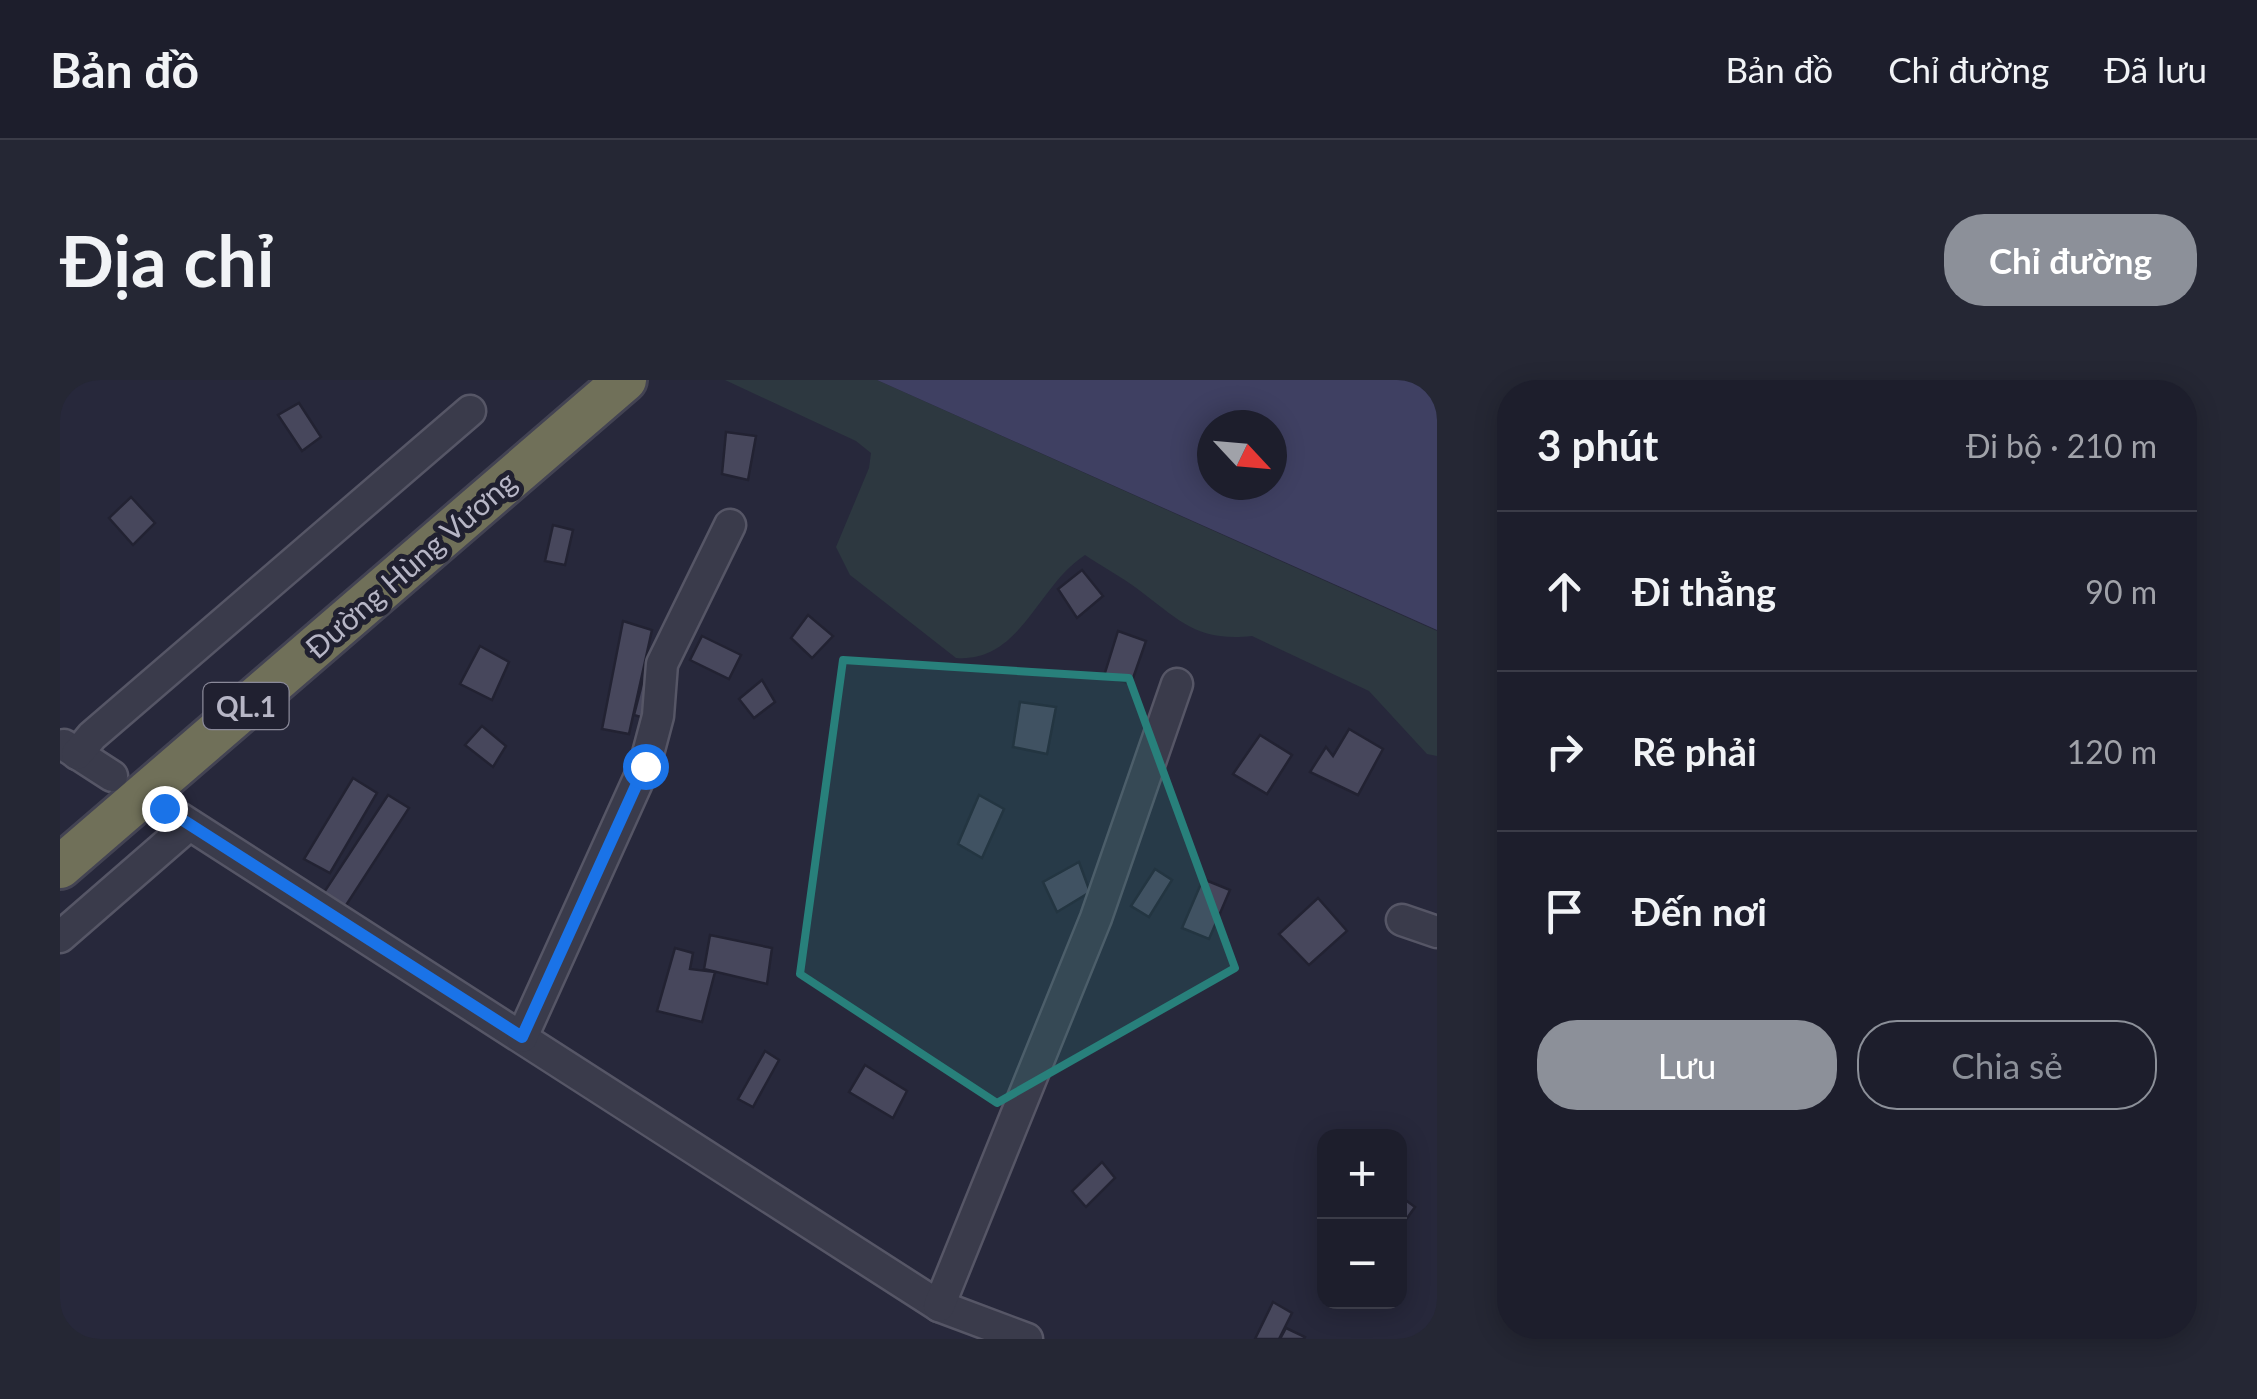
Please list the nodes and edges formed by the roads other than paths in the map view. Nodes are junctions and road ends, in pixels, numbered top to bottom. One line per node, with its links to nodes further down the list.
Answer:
1 (625, 380): 7 (highway, Đường Hùng Vương / QL.1)
2 (470, 411): 5 (street)
3 (730, 525): 11 (street)
4 (1177, 684): 12 (street)
5 (69, 748): 6 (street)
6 (112, 776)
7 (60, 867)
8 (1402, 920): 9 (street)
9 (1437, 932)
10 (60, 938): 11 (street)
11 (522, 1037): 12 (street)
12 (938, 1306): 13 (street)
13 (1027, 1339)

